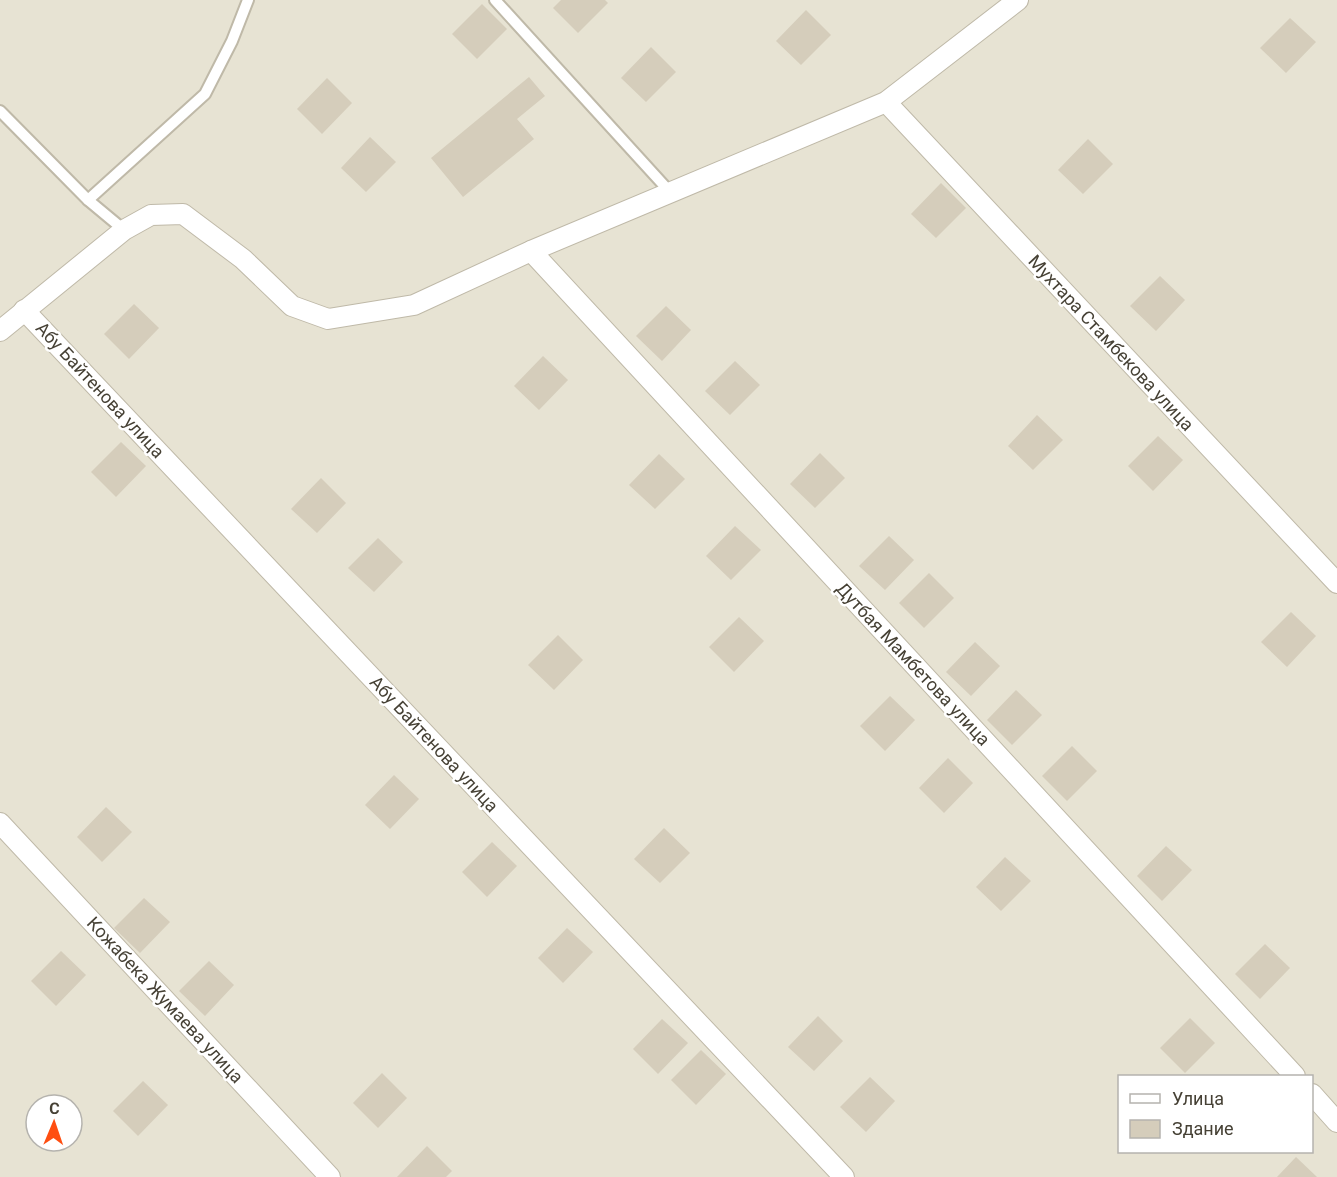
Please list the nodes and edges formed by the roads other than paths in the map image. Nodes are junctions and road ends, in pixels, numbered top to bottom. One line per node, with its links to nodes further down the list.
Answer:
1 (248, 0): 7 (lane)
2 (495, 0): 6 (lane)
3 (1016, 0): 4 (street)
4 (886, 102): 6 (street); 12 (street, Мухтара Стамбекова улица)
5 (0, 111): 7 (lane)
6 (670, 192): 9 (street)
7 (88, 200): 8 (lane)
8 (124, 230): 9 (street); 10 (street)
9 (531, 251): 14 (street, Дутбая Мамбетова улица)
10 (24, 310): 11 (street); 18 (street, Абу Байтенова улица)
11 (0, 331)
12 (1337, 583)
13 (0, 824): 17 (street, Кожабека Жумаева улица)
14 (1293, 1075)
15 (1313, 1096): 16 (street)
16 (1337, 1122)
17 (330, 1177)
18 (844, 1177)

